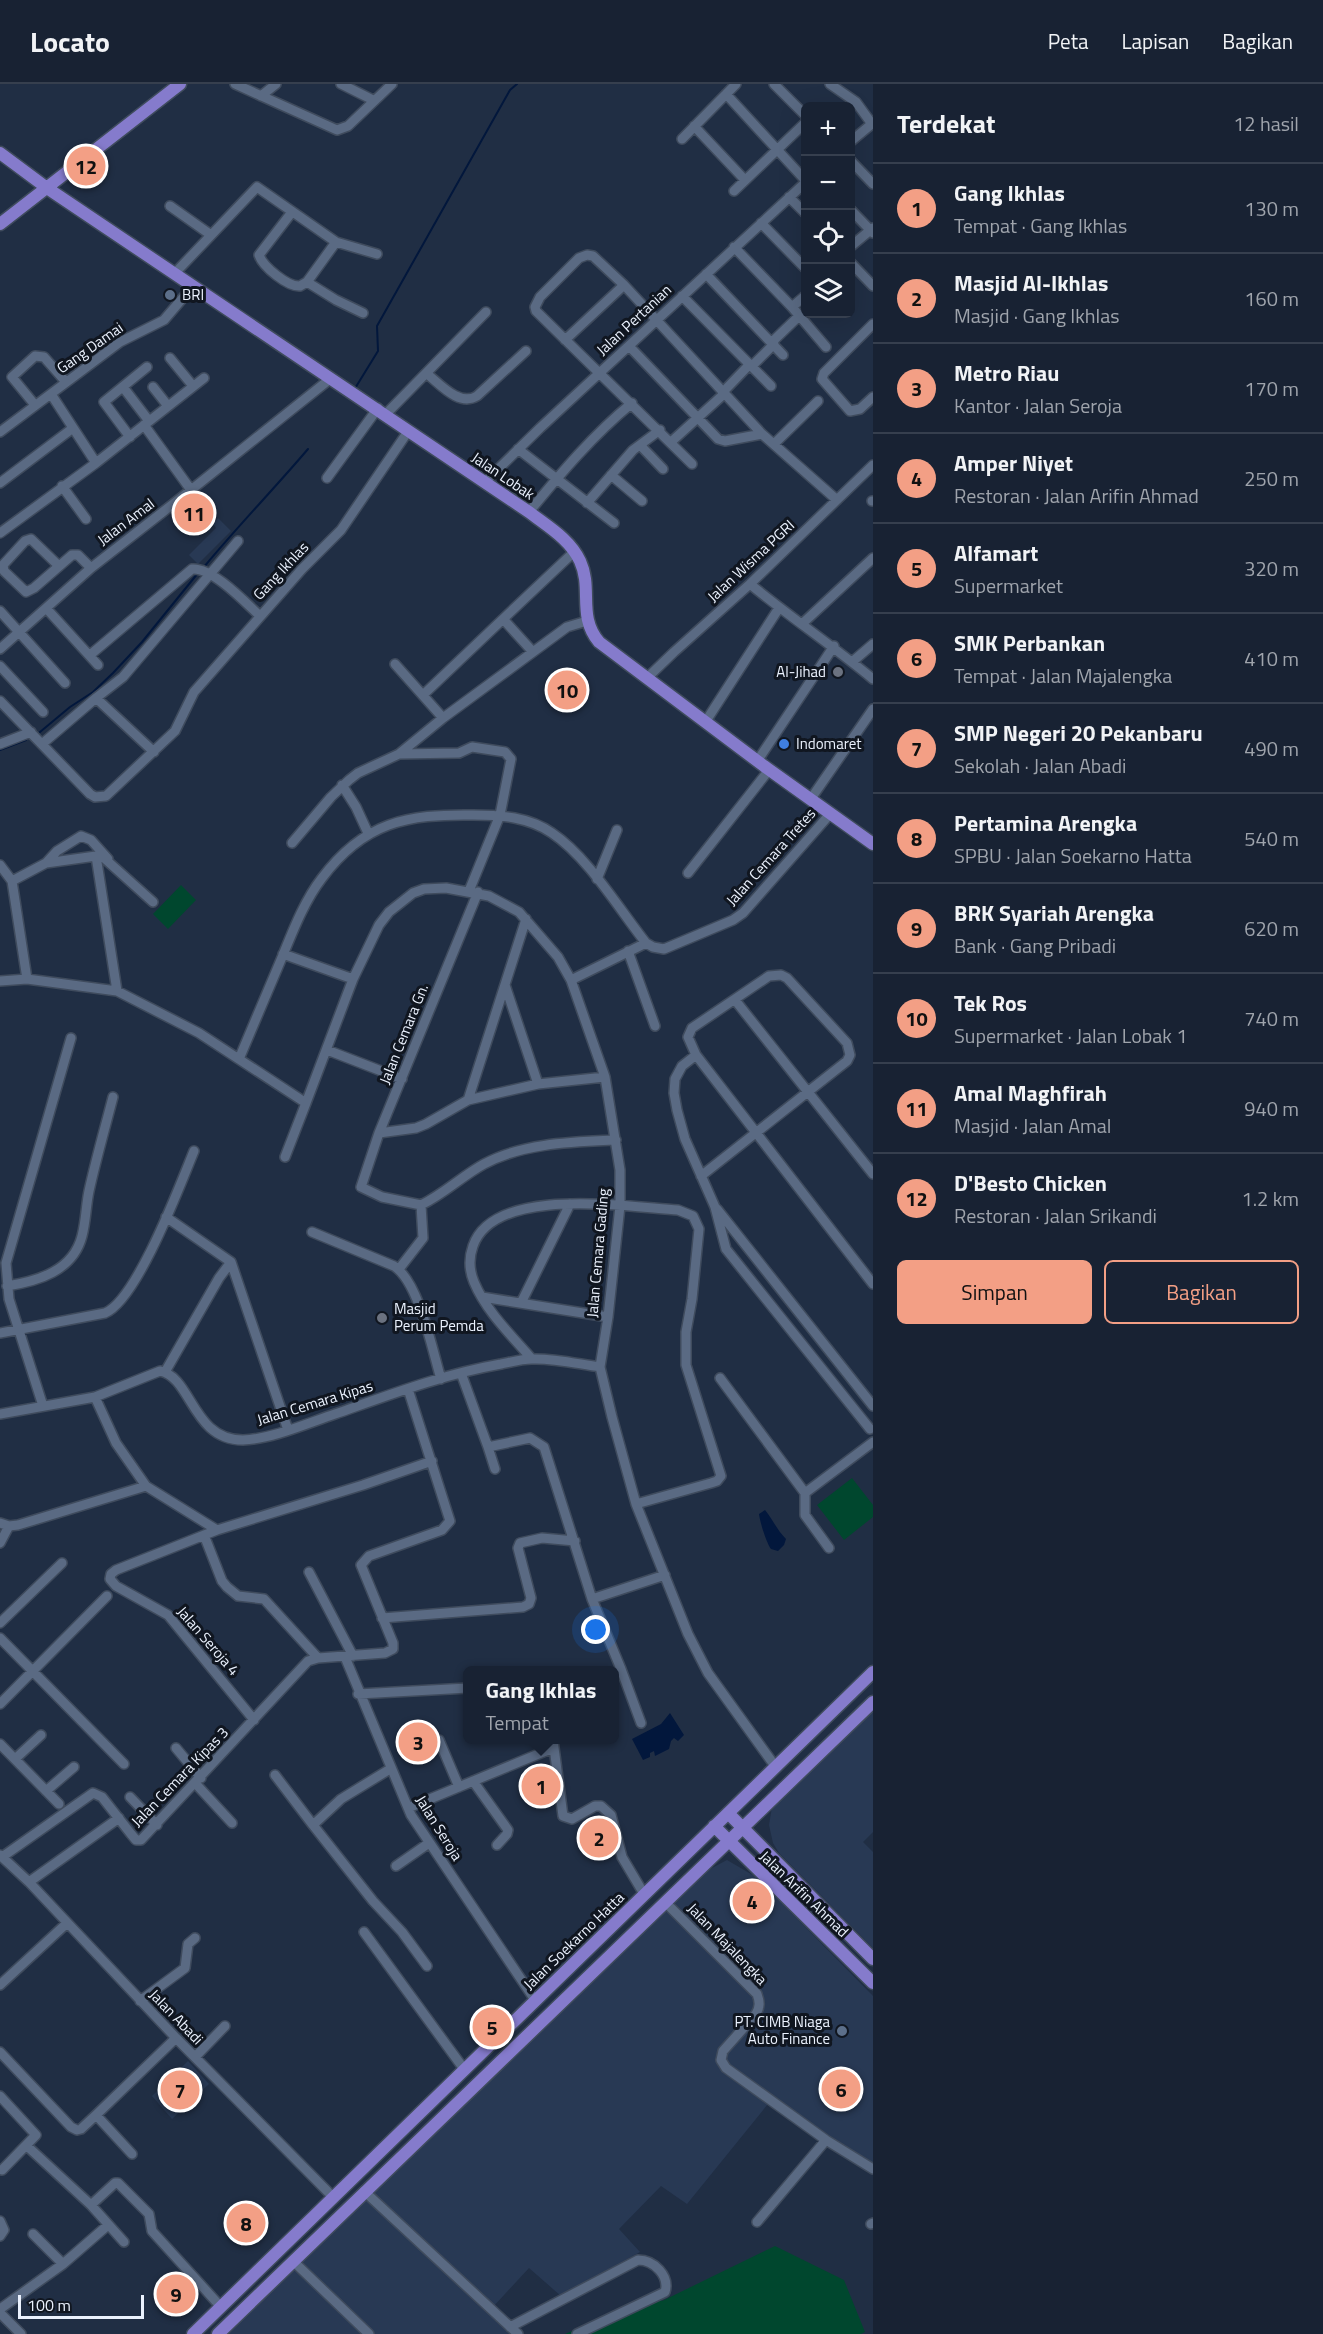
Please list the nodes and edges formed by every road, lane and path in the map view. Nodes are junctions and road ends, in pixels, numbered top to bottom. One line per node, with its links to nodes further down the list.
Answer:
1 (180, 84): 25 (main road)
2 (235, 84): 10 (street)
3 (276, 84): 10 (street)
4 (341, 84): 11 (street)
5 (392, 84): 11 (street)
6 (736, 84): 9 (street)
7 (774, 84): 12 (street)
8 (830, 84): 13 (street)
9 (726, 94): 14 (street); 18 (street)
10 (261, 96): 11 (street)
11 (374, 100)
12 (801, 111)
13 (872, 124): 16 (street)
14 (694, 126): 17 (street); 23 (street)
15 (801, 126): 18 (street)
16 (855, 138)
17 (682, 139)
18 (776, 149): 21 (street); 23 (street)
19 (0, 153): 25 (main road, Jalan Lobak)
20 (855, 164): 22 (street)
21 (801, 176)
22 (871, 178)
23 (744, 179): 26 (street)
24 (801, 186): 27 (street, Jalan Pertanian)
25 (47, 188): 33 (main road); 42 (main road, Jalan Lobak)
26 (734, 191)
27 (789, 197): 29 (street); 32 (street, Jalan Pertanian)
28 (170, 206): 35 (street)
29 (802, 210)
30 (851, 210): 34 (street)
31 (292, 212): 35 (street); 36 (street); 44 (street)
32 (761, 223): 38 (street, Jalan Pertanian); 40 (street)
33 (0, 224)
34 (872, 230): 37 (street)
35 (211, 235): 42 (street)
36 (336, 242): 39 (street); 44 (street)
37 (855, 243)
38 (734, 247): 43 (street, Jalan Pertanian); 50 (street)
39 (377, 254)
40 (801, 264)
41 (852, 264): 47 (street)
42 (175, 273): 46 (main road, Jalan Lobak)
43 (706, 274): 48 (street, Jalan Pertanian); 57 (street)
44 (307, 282): 52 (street)
45 (624, 285): 54 (street); 56 (street); 56 (street)
46 (193, 286): 68 (main road, Jalan Lobak); 69 (street, Gang Damai)
47 (873, 286)
48 (682, 296): 54 (street, Jalan Pertanian); 63 (street)
49 (801, 299): 50 (street)
50 (792, 307): 53 (street)
51 (486, 312): 65 (street)
52 (363, 313)
53 (799, 316): 57 (street); 59 (street)
54 (656, 321): 58 (street, Jalan Pertanian); 74 (street)
55 (873, 324): 76 (street)
56 (565, 340): 66 (street)
57 (773, 343): 61 (street); 63 (street)
58 (629, 346): 66 (street, Jalan Pertanian); 82 (street)
59 (826, 347)
60 (526, 351): 65 (street)
61 (783, 355)
62 (170, 358): 70 (street)
63 (751, 365): 71 (street); 74 (street)
64 (147, 367): 72 (street)
65 (426, 373): 81 (street)
66 (598, 374): 78 (street); 93 (street, Jalan Pertanian)
67 (204, 378): 70 (street)
68 (330, 379): 81 (main road, Jalan Lobak); 104 (street, Jalan Amal)
69 (66, 382): 75 (street, Gang Damai); 79 (street)
70 (194, 386): 80 (street)
71 (771, 386)
72 (123, 387): 83 (street); 89 (street)
73 (153, 387): 80 (street)
74 (724, 393): 82 (street); 88 (street)
75 (51, 394): 79 (street, Gang Damai); 84 (street)
76 (873, 397)
77 (819, 401): 91 (street)
78 (633, 403): 86 (street); 100 (street)
79 (35, 405): 87 (street, Gang Damai)
80 (168, 406): 83 (street)
81 (382, 411): 85 (main road, Jalan Lobak); 99 (street)
82 (698, 418): 88 (street); 90 (street)
83 (147, 423): 89 (street); 104 (street)
84 (73, 428): 94 (street); 102 (street)
85 (409, 430): 101 (main road, Jalan Lobak); 122 (street, Gang Ikhlas)
86 (660, 430): 90 (street); 92 (street)
87 (0, 432)
88 (762, 434): 91 (street)
89 (130, 436): 94 (street)
90 (671, 442): 95 (street)
91 (774, 444): 105 (street)
92 (640, 445): 97 (street); 98 (street)
93 (518, 449): 100 (street); 101 (street, Jalan Pertanian)
94 (96, 463): 103 (street)
95 (692, 464)
96 (873, 465): 105 (street, Jalan Wisma PGRI)
97 (663, 469)
98 (610, 476): 106 (street); 107 (street)
99 (327, 478)
100 (556, 479): 107 (street); 108 (street)
101 (485, 482): 108 (main road, Jalan Lobak)
102 (0, 483)
103 (62, 486): 109 (street); 111 (street)
104 (191, 490): 116 (street, Jalan Amal)
105 (837, 500): 118 (street, Jalan Wisma PGRI)
106 (642, 501)
107 (586, 503): 110 (street)
108 (529, 512): 113 (main road, Jalan Lobak)
109 (86, 519)
110 (614, 523)
111 (0, 533)
112 (238, 540): 117 (street)
113 (574, 551): 123 (street); 124 (main road, Jalan Lobak)
114 (873, 558): 125 (street)
115 (59, 566): 115 (street); 116 (street)
116 (91, 568): 119 (street, Jalan Amal)
117 (210, 574): 122 (street); 131 (street); 140 (street)
118 (750, 584): 120 (street); 136 (street, Jalan Wisma PGRI)
119 (46, 608): 126 (street, Jalan Amal); 131 (street)
120 (779, 608): 125 (street); 145 (street)
121 (0, 611): 126 (street)
122 (260, 616): 149 (street, Gang Ikhlas)
123 (503, 618): 130 (street); 139 (street)
124 (587, 621): 130 (street); 136 (main road)
125 (802, 623): 128 (street)
126 (20, 632): 129 (street, Jalan Amal); 138 (street)
127 (873, 644): 132 (street)
128 (834, 646): 132 (street); 151 (street)
129 (0, 649)
130 (533, 652): 144 (street)
131 (90, 655): 134 (street)
132 (852, 662): 137 (street)
133 (395, 664): 139 (street)
134 (98, 665)
135 (0, 666): 143 (street)
136 (648, 677): 145 (main road)
137 (873, 679)
138 (65, 683)
139 (423, 695): 144 (street)
140 (96, 698): 148 (street); 149 (street)
141 (0, 701): 146 (street)
142 (873, 709): 154 (street)
143 (43, 712)
144 (443, 718): 150 (street)
145 (706, 721): 151 (main road)
146 (31, 732): 147 (street); 148 (street)
147 (0, 744)
148 (42, 744): 149 (street, Gang Ikhlas)
149 (154, 752)
150 (399, 754): 153 (street); 156 (street, Jalan Cemara Gn.)
151 (759, 760): 152 (main road)
152 (769, 770): 154 (main road); 165 (street)
153 (342, 785): 158 (street); 160 (street)
154 (810, 800): 155 (main road)
155 (830, 814): 159 (main road); 171 (street, Jalan Cemara Tretes)
156 (500, 815): 158 (street); 166 (street); 168 (street, Jalan Cemara Gn.)
157 (617, 830): 166 (street)
158 (369, 833): 173 (street)
159 (871, 838)
160 (292, 843)
161 (96, 856): 162 (street); 163 (street); 179 (street)
162 (108, 859): 163 (street); 169 (street)
163 (45, 863): 167 (street)
164 (0, 865): 167 (street)
165 (688, 873)
166 (597, 879): 171 (street)
167 (12, 881): 174 (street)
168 (474, 892): 170 (street, Jalan Cemara Gading); 175 (street, Jalan Cemara Gading); 187 (street, Jalan Cemara Gn.)
169 (153, 902)
170 (526, 919): 176 (street, Jalan Cemara Gading); 178 (street)
171 (646, 943): 172 (street, Jalan Cemara Tretes)
172 (628, 951): 176 (street, Jalan Cemara Tretes); 181 (street)
173 (283, 954): 175 (street); 185 (street)
174 (27, 979): 177 (street); 179 (street)
175 (353, 979): 183 (street, Jalan Cemara Gading)
176 (571, 980): 186 (street, Jalan Cemara Gading)
177 (0, 981)
178 (505, 985): 188 (street); 191 (street)
179 (117, 992): 185 (street)
180 (735, 1000): 184 (street); 189 (street); 189 (street)
181 (655, 1026)
182 (70, 1038): 209 (street)
183 (327, 1050): 187 (street); 192 (street, Jalan Cemara Gading)
184 (696, 1055): 193 (street); 199 (street)
185 (239, 1059): 192 (street)
186 (605, 1077): 188 (street); 195 (street, Jalan Cemara Gading)
187 (402, 1079): 194 (street, Jalan Cemara Gn.)
188 (538, 1083): 191 (street)
189 (807, 1092): 193 (street); 198 (street)
190 (113, 1097): 209 (street)
191 (468, 1100): 194 (street)
192 (306, 1103): 197 (street, Jalan Cemara Gading)
193 (755, 1132): 199 (street); 208 (street)
194 (379, 1133): 201 (street, Jalan Cemara Gn.)
195 (616, 1140): 201 (street); 202 (street, Jalan Cemara Gading)
196 (194, 1151): 204 (street)
197 (285, 1158)
198 (873, 1174)
199 (701, 1176): 203 (street)
200 (570, 1204): 202 (street); 210 (street); 211 (street)
201 (421, 1205): 207 (street)
202 (620, 1206): 212 (street, Jalan Cemara Gading); 234 (street)
203 (715, 1207): 224 (street); 226 (street)
204 (166, 1217): 206 (street); 213 (street)
205 (312, 1232): 207 (street)
206 (231, 1262): 217 (street); 227 (street)
207 (399, 1269): 219 (street)
208 (873, 1284)
209 (7, 1286): 213 (street)
210 (482, 1297): 211 (street); 215 (street)
211 (521, 1303): 212 (street)
212 (608, 1317): 216 (street, Jalan Cemara Gading)
213 (19, 1329): 214 (street); 223 (street)
214 (0, 1333)
215 (531, 1358): 216 (street, Jalan Cemara Kipas); 218 (street, Jalan Cemara Kipas)
216 (600, 1367): 234 (street, Jalan Cemara Gading)
217 (165, 1372): 222 (street); 227 (street, Jalan Cemara Kipas)
218 (461, 1373): 219 (street, Jalan Cemara Kipas); 229 (street)
219 (441, 1378): 221 (street, Jalan Cemara Kipas)
220 (720, 1378): 233 (street)
221 (408, 1389): 227 (street, Jalan Cemara Kipas); 230 (street)
222 (95, 1397): 223 (street); 232 (street)
223 (43, 1406): 225 (street)
224 (873, 1406)
225 (0, 1414)
226 (871, 1425): 228 (street)
227 (288, 1430)
228 (873, 1441): 233 (street)
229 (488, 1447): 231 (street); 238 (street)
230 (432, 1461): 236 (street, Jalan Seroja 4); 246 (street)
231 (495, 1469)
232 (146, 1486): 235 (street); 236 (street)
233 (805, 1492): 240 (street)
234 (636, 1504): 243 (street, Jalan Cemara Gading)
235 (5, 1524): 239 (street)
236 (217, 1530): 237 (street, Jalan Seroja 4)
237 (204, 1535): 250 (street); 259 (street, Jalan Seroja 4)
238 (575, 1541): 245 (street); 246 (street)
239 (0, 1543)
240 (829, 1548)
241 (62, 1563): 247 (street)
242 (309, 1572): 249 (street, Jalan Seroja)
243 (665, 1575): 245 (street); 268 (street, Jalan Cemara Gading)
244 (108, 1596): 252 (street)
245 (592, 1599): 251 (street)
246 (382, 1618): 249 (street)
247 (0, 1623)
248 (0, 1638): 252 (street)
249 (349, 1656): 250 (street); 256 (street, Jalan Seroja)
250 (318, 1658): 259 (street, Jalan Cemara Kipas 3)
251 (616, 1666)
252 (33, 1671): 258 (street); 267 (street)
253 (873, 1672): 268 (main road, Jalan Soekarno Hatta)
254 (619, 1673): 260 (street)
255 (463, 1688): 256 (street)
256 (358, 1694): 270 (street, Jalan Seroja)
257 (873, 1701): 279 (main road)
258 (0, 1704)
259 (255, 1720): 272 (street, Jalan Cemara Kipas 3)
260 (641, 1723)
261 (41, 1735): 266 (street)
262 (439, 1740): 274 (street)
263 (0, 1744): 266 (street)
264 (553, 1744): 273 (street); 294 (street)
265 (176, 1748): 272 (street)
266 (15, 1759): 275 (street)
267 (124, 1764)
268 (775, 1766): 276 (main road, Jalan Soekarno Hatta)
269 (74, 1767): 275 (street)
270 (390, 1769): 280 (street, Jalan Seroja); 285 (street)
271 (275, 1775): 285 (street)
272 (198, 1780): 283 (street); 284 (street, Jalan Cemara Kipas 3)
273 (473, 1781): 274 (street); 290 (street)
274 (459, 1788): 280 (street)
275 (46, 1791): 278 (street)
276 (750, 1792): 279 (main road); 281 (main road, Jalan Soekarno Hatta)
277 (130, 1797): 284 (street)
278 (59, 1804)
279 (762, 1807): 287 (main road)
280 (408, 1808): 289 (street, Jalan Seroja)
281 (728, 1813): 286 (main road, Jalan Soekarno Hatta); 287 (main road, Jalan Arifin Ahmad)
282 (119, 1818): 284 (street, Jalan Cemara Kipas 3); 291 (street, Jalan Cemara Kipas 3); 293 (street)
283 (232, 1823)
284 (157, 1825)
285 (314, 1825): 300 (street)
286 (714, 1826): 288 (main road, Jalan Arifin Ahmad); 294 (main road, Jalan Soekarno Hatta)
287 (742, 1828): 288 (main road); 299 (main road, Jalan Arifin Ahmad)
288 (729, 1841): 295 (main road); 301 (main road, Jalan Arifin Ahmad)
289 (429, 1843): 292 (street); 303 (street, Jalan Seroja)
290 (497, 1845)
291 (1, 1856): 293 (street, Jalan Abadi)
292 (396, 1866)
293 (29, 1882): 296 (street, Jalan Abadi)
294 (644, 1894): 303 (main road, Jalan Soekarno Hatta)
295 (666, 1903): 312 (street, Jalan Majalengka); 317 (main road)
296 (66, 1924): 302 (street); 304 (street, Jalan Abadi)
297 (364, 1932): 309 (street)
298 (195, 1938): 304 (street)
299 (873, 1959)
300 (427, 1966)
301 (873, 1983)
302 (0, 1985)
303 (535, 2000): 309 (main road, Jalan Soekarno Hatta)
304 (140, 2001): 306 (street, Jalan Abadi)
305 (225, 2026): 308 (street)
306 (176, 2038): 308 (street, Jalan Abadi); 311 (street)
307 (0, 2052): 311 (street)
308 (195, 2057): 318 (street, Jalan Abadi)
309 (464, 2069): 318 (main road, Jalan Soekarno Hatta)
310 (0, 2096): 313 (street)
311 (96, 2115): 314 (street)
312 (826, 2140): 315 (street, Jalan Majalengka); 321 (street)
313 (27, 2146): 316 (street); 319 (street)
314 (132, 2154)
315 (873, 2169)
316 (3, 2170)
317 (364, 2191): 326 (main road); 330 (street)
318 (333, 2197): 328 (main road, Jalan Soekarno Hatta)
319 (91, 2205): 322 (street); 328 (street)
320 (0, 2221): 324 (street)
321 (757, 2222)
322 (108, 2224): 325 (street); 327 (street)
323 (33, 2234): 327 (street)
324 (0, 2236)
325 (124, 2242)
326 (293, 2261): 331 (street); 334 (main road)
327 (63, 2264): 329 (street)
328 (221, 2307): 333 (main road, Jalan Soekarno Hatta)
329 (0, 2311): 332 (street)
330 (510, 2327): 335 (street); 336 (street)
331 (367, 2333)
332 (21, 2334)
333 (193, 2334)
334 (218, 2334)
335 (518, 2334)
336 (577, 2334)

